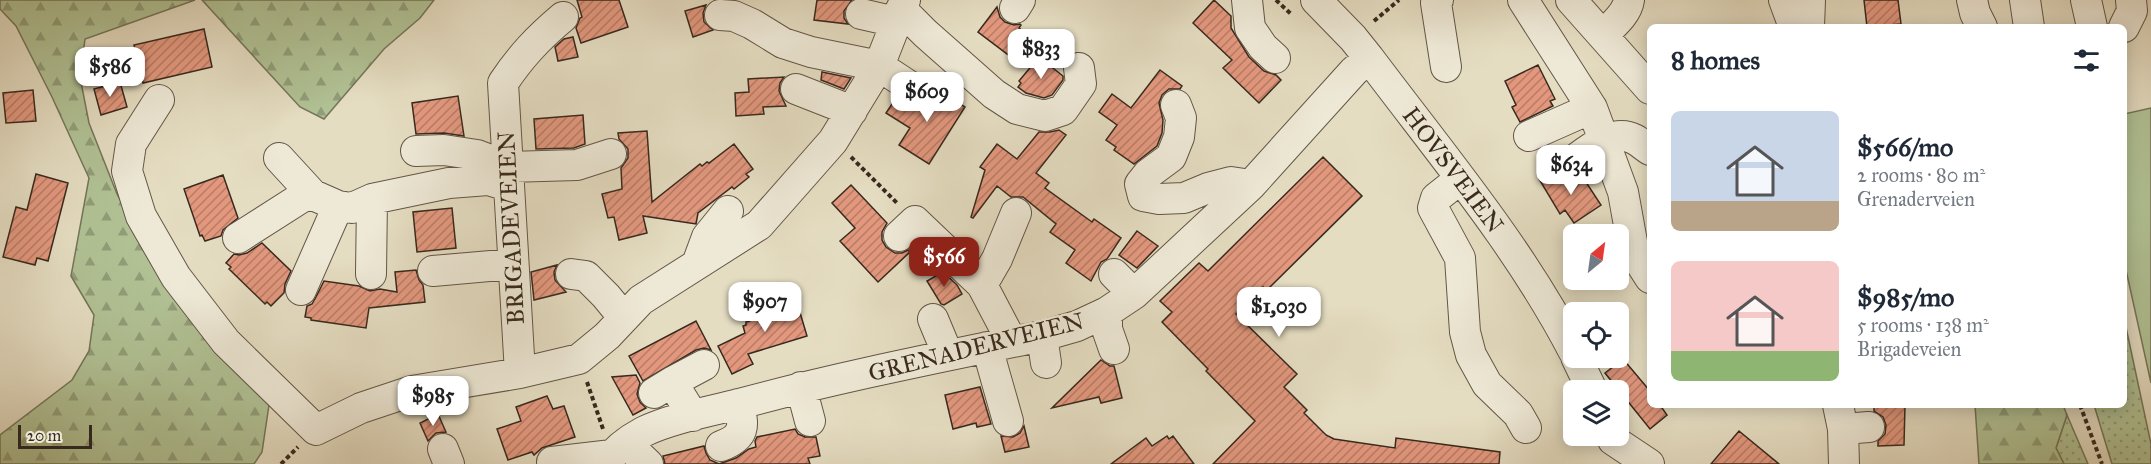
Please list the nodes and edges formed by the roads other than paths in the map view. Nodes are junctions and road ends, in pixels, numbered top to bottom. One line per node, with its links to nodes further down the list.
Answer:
1 (1438, 0): 27 (street)
2 (1523, 0): 34 (street)
3 (1571, 0): 23 (street)
4 (1629, 0): 23 (street)
5 (1784, 0): 17 (street)
6 (1810, 0): 18 (street)
7 (1972, 0): 19 (street)
8 (2025, 0): 20 (street)
9 (2086, 0): 21 (street)
10 (2132, 0): 22 (street)
11 (1239, 1): 25 (street)
12 (1325, 2): 24 (street, HOVSVEIEN)
13 (901, 10): 14 (street); 26 (street); 28 (street)
14 (861, 14)
15 (720, 15): 26 (street)
16 (563, 17): 43 (street, BRIGADEVEIEN)
17 (1793, 24)
18 (1809, 24)
19 (1980, 24)
20 (2029, 24)
21 (2091, 24)
22 (2126, 24)
23 (1603, 34): 29 (street)
24 (1361, 48): 44 (street, HOVSVEIEN); 45 (street, GRENADERVEIEN)
25 (1275, 58)
26 (879, 66): 31 (street); 35 (street)
27 (1446, 67)
28 (1079, 68)
29 (1647, 85)
30 (796, 89): 35 (street)
31 (914, 89)
32 (159, 100): 70 (street)
33 (1176, 105): 45 (street)
34 (1592, 108): 36 (street); 37 (street)
35 (852, 111): 55 (street)
36 (1529, 136)
37 (1604, 141): 38 (street); 42 (street); 53 (street)
38 (1647, 148)
39 (416, 152): 43 (street)
40 (611, 154): 43 (street)
41 (279, 158): 46 (street)
42 (1566, 166)
43 (508, 177): 47 (street); 54 (street, BRIGADEVEIEN)
44 (1460, 179): 65 (street, HOVSVEIEN); 77 (street)
45 (1251, 185): 62 (street, GRENADERVEIEN)
46 (310, 192): 48 (street); 52 (street)
47 (372, 199): 48 (street); 58 (street)
48 (338, 206): 61 (street)
49 (728, 211): 55 (street)
50 (1016, 213): 60 (street)
51 (907, 229): 60 (street)
52 (238, 238)
53 (1633, 241): 57 (street)
54 (513, 264): 56 (street); 70 (street, BRIGADEVEIEN)
55 (698, 264): 63 (street)
56 (433, 271)
57 (1647, 273)
58 (372, 274)
59 (571, 274): 63 (street)
60 (982, 285): 66 (street)
61 (301, 290)
62 (1107, 312): 66 (street, GRENADERVEIEN); 67 (street)
63 (624, 318): 70 (street)
64 (933, 319): 68 (street)
65 (1563, 332)
66 (999, 345): 68 (street, GRENADERVEIEN); 75 (street)
67 (1114, 349)
68 (948, 356): 71 (street, GRENADERVEIEN)
69 (704, 365): 73 (street)
70 (506, 366)
71 (801, 387): 72 (street, GRENADERVEIEN); 76 (street)
72 (745, 393): 73 (street, GRENADERVEIEN); 78 (street)
73 (693, 416): 80 (street, GRENADERVEIEN)
74 (1850, 420): 84 (street)
75 (1008, 421)
76 (810, 422)
77 (1526, 428)
78 (721, 446)
79 (1613, 446): 83 (street)
80 (614, 454): 81 (street); 82 (street)
81 (552, 462)
82 (648, 464)
83 (1649, 464)
84 (1844, 464)

